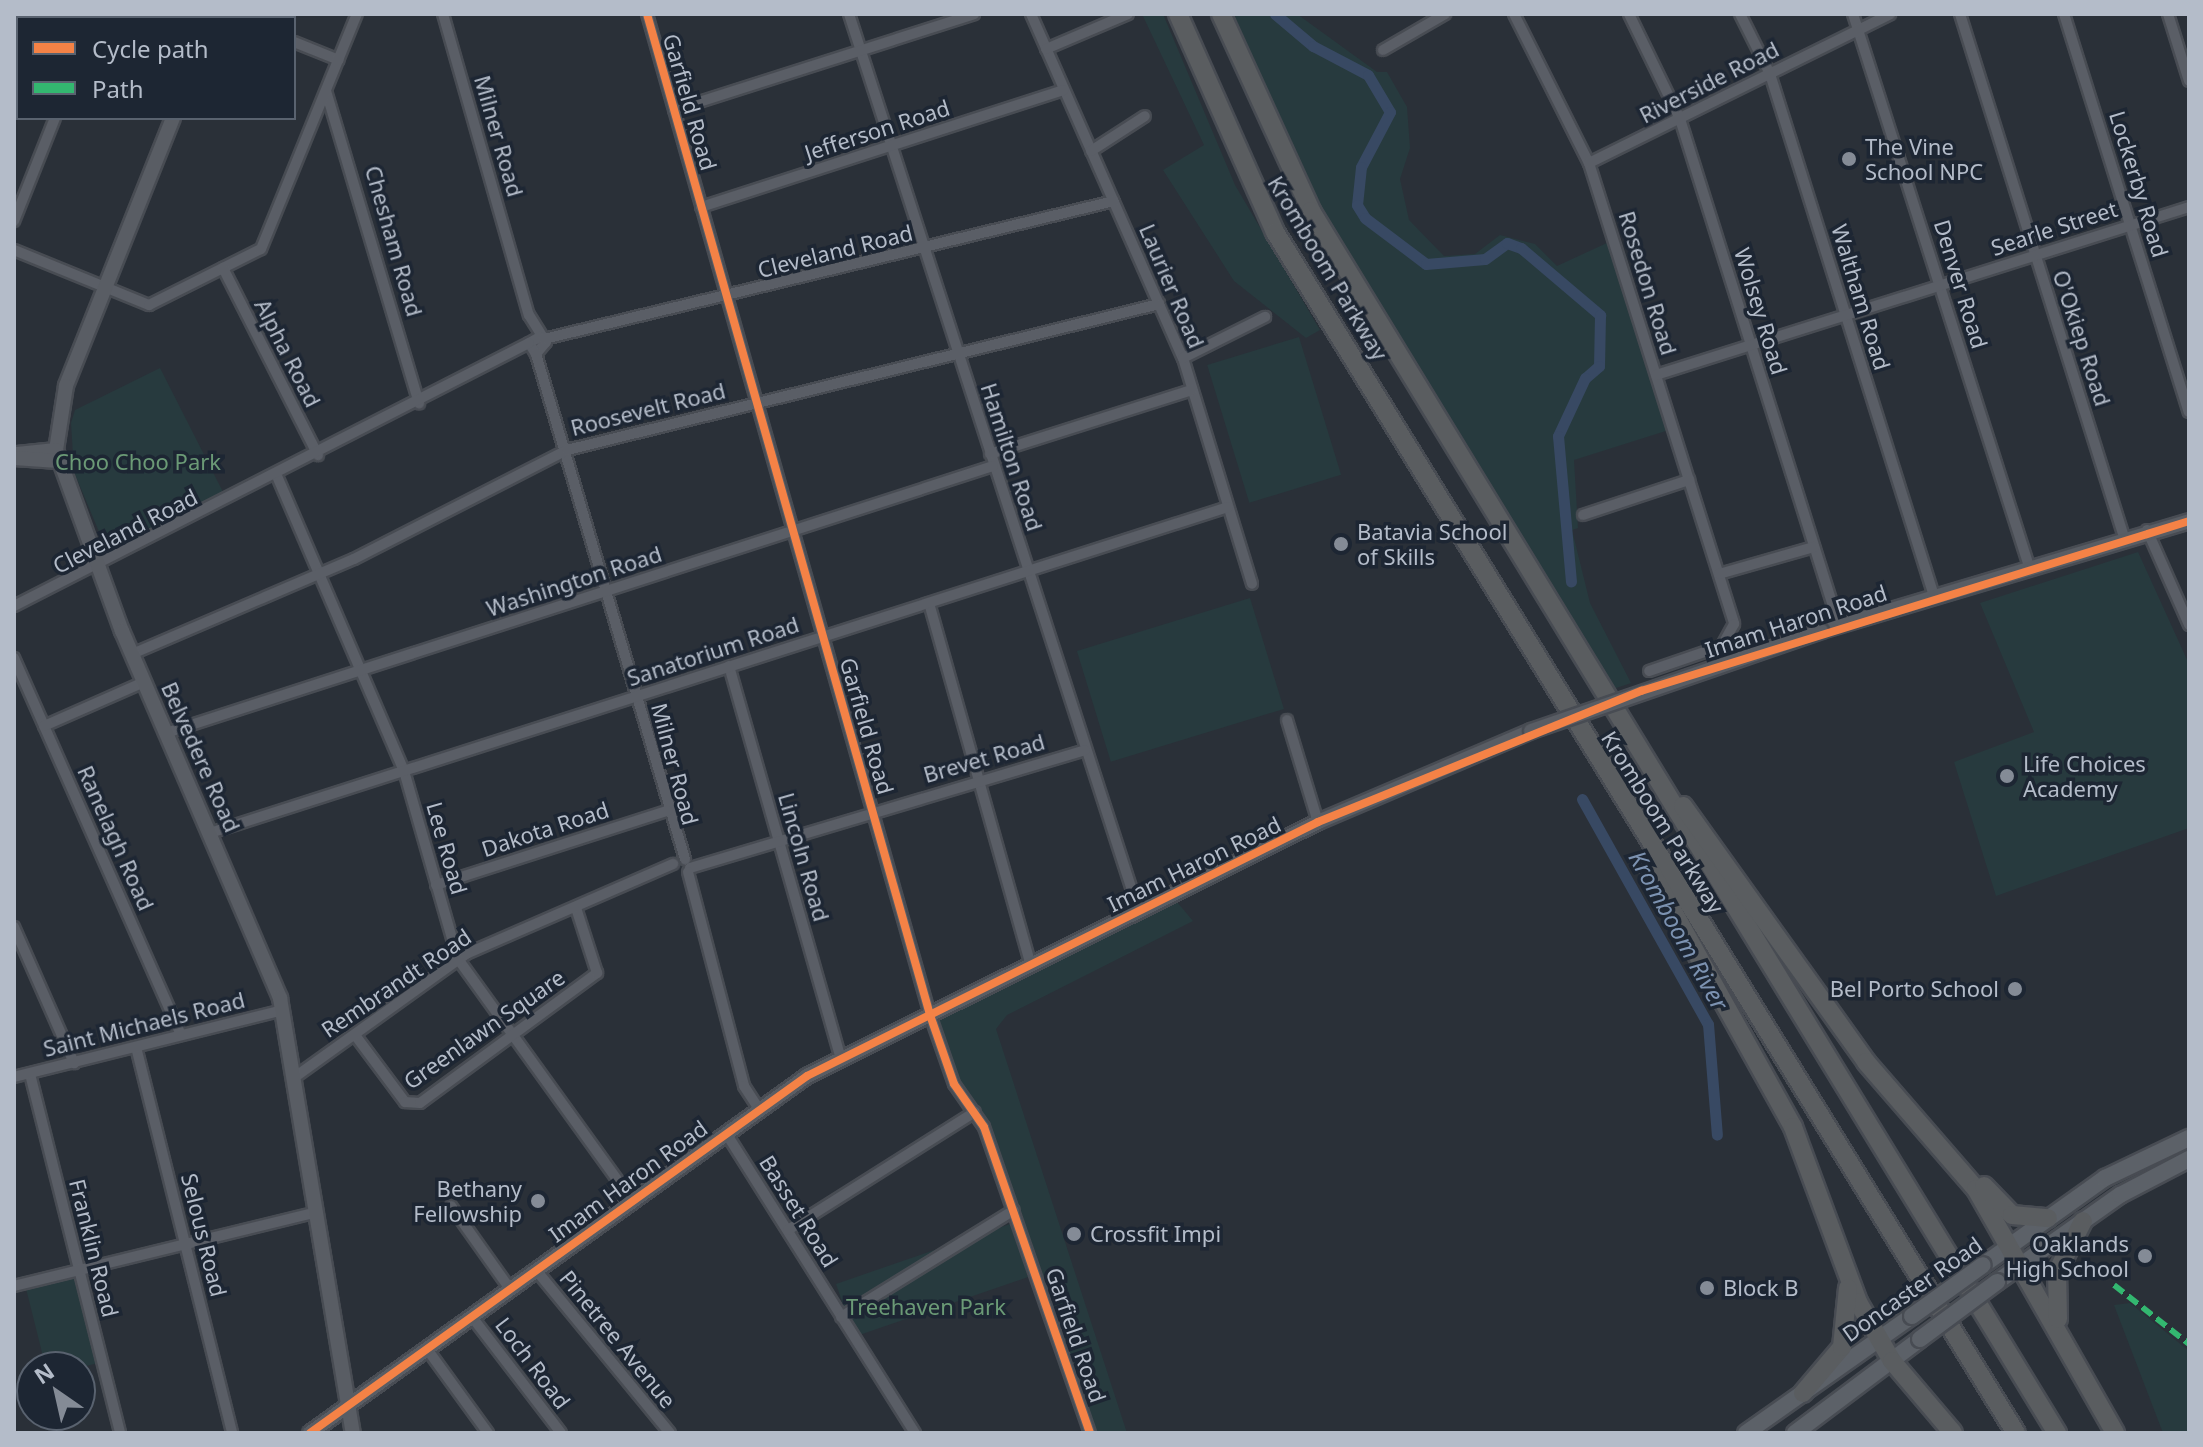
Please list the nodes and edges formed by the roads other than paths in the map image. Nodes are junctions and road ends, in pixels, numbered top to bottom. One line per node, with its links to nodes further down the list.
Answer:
1 (357, 14): 24 (street)
2 (443, 14): 52 (street, Milner Road)
3 (849, 14): 23 (street, Hamilton Road)
4 (974, 14): 23 (street)
5 (1031, 14): 21 (street, Laurier Road)
6 (1128, 14): 21 (street)
7 (1178, 14): 99 (highway, Kromboom Parkway)
8 (1221, 14): 90 (highway, Kromboom Parkway)
9 (1445, 14): 22 (street)
10 (1514, 14): 36 (street, Rosedon Road)
11 (1629, 14): 31 (street, Wolsey Road)
12 (1740, 14): 25 (street, Waltham Road)
13 (1853, 14): 19 (street, Denver Road)
14 (1890, 14): 19 (street, Riverside Road)
15 (1960, 14): 44 (street, O'Okiep Road)
16 (2064, 14): 41 (street, Lockerby Road)
17 (2168, 14): 26 (street)
18 (649, 15): 29 (street, Garfield Road)
19 (1860, 29): 25 (street, Riverside Road); 46 (street, Denver Road)
20 (296, 43): 24 (street)
21 (1046, 49): 27 (street, Laurier Road)
22 (1383, 50)
23 (860, 51): 29 (street); 34 (street, Hamilton Road)
24 (339, 60): 28 (street)
25 (1770, 74): 31 (street, Riverside Road); 50 (street, Waltham Road)
26 (2189, 81)
27 (1064, 90): 34 (street, Jefferson Road); 35 (street, Laurier Road)
28 (326, 91): 45 (street); 58 (street, Chesham Road)
29 (674, 110): 38 (street, Garfield Road)
30 (1145, 116): 35 (street)
31 (1680, 119): 36 (street, Riverside Road); 53 (street, Wolsey Road)
32 (54, 120): 40 (street)
33 (172, 120): 47 (street, Belvedere Road)
34 (892, 147): 38 (street, Jefferson Road); 42 (street, Hamilton Road)
35 (1091, 151): 37 (street, Laurier Road)
36 (1589, 163): 56 (street, Rosedon Road)
37 (1114, 201): 42 (street, Cleveland Road); 49 (street, Laurier Road)
38 (701, 207): 48 (street, Garfield Road)
39 (2189, 207): 41 (street, Searle Street)
40 (14, 221)
41 (2130, 224): 44 (street, Searle Street); 60 (street, Lockerby Road)
42 (925, 249): 48 (street, Cleveland Road); 54 (street, Hamilton Road)
43 (14, 250): 47 (street)
44 (2035, 255): 46 (street, Searle Street); 73 (street, O'Okiep Road)
45 (223, 268): 47 (street); 62 (street, Alpha Road)
46 (1940, 285): 50 (street, Searle Street); 75 (street, Denver Road)
47 (106, 287): 64 (street, Belvedere Road)
48 (727, 299): 52 (street, Cleveland Road); 59 (street, Garfield Road)
49 (1159, 304): 54 (street, Roosevelt Road); 55 (street, Laurier Road)
50 (1846, 316): 53 (street, Searle Street); 82 (street, Waltham Road)
51 (1265, 317): 55 (street)
52 (538, 345): 58 (street, Cleveland Road); 61 (street, Milner Road)
53 (1751, 345): 56 (street, Searle Street); 74 (street, Wolsey Road)
54 (958, 354): 59 (street, Roosevelt Road); 65 (street, Hamilton Road)
55 (1183, 358): 57 (street, Laurier Road)
56 (1656, 375): 67 (street, Rosedon Road)
57 (1192, 390): 65 (street, Washington Road); 68 (street, Laurier Road)
58 (419, 403): 62 (street, Cleveland Road)
59 (757, 403): 61 (street, Roosevelt Road); 72 (street, Garfield Road)
60 (2189, 412)
61 (567, 450): 78 (street, Roosevelt Road); 81 (street, Milner Road)
62 (318, 455): 66 (street, Cleveland Road)
63 (14, 456): 64 (street)
64 (57, 456): 76 (street, Belvedere Road)
65 (992, 460): 72 (street, Washington Road); 77 (street, Hamilton Road)
66 (277, 476): 76 (street, Cleveland Road); 78 (street, Lee Road)
67 (1689, 480): 69 (street); 79 (street, Rosedon Road)
68 (1228, 507): 77 (street, Sanatorium Road); 80 (street, Laurier Road)
69 (1583, 515)
70 (2189, 521): 71 (street, Imam Haron Road)
71 (2147, 530): 73 (street, Imam Haron Road); 86 (street)
72 (793, 531): 81 (street, Washington Road); 87 (street, Garfield Road)
73 (2124, 537): 75 (street, Imam Haron Road)
74 (1814, 547): 79 (street); 85 (street, Wolsey Road)
75 (2029, 566): 82 (street, Imam Haron Road)
76 (97, 570): 84 (street, Cleveland Road); 88 (street, Belvedere Road)
77 (1028, 571): 83 (street, Sanatorium Road); 100 (street, Hamilton Road)
78 (319, 574): 88 (street, Roosevelt Road); 92 (street, Lee Road)
79 (1719, 574): 93 (street, Rosedon Road)
80 (1252, 584)
81 (606, 591): 92 (street, Washington Road); 95 (street, Milner Road)
82 (1934, 596): 85 (street, Imam Haron Road)
83 (929, 603): 87 (street, Sanatorium Road); 102 (street)
84 (14, 606)
85 (1839, 625): 105 (street, Imam Haron Road, bridge)
86 (2189, 625)
87 (823, 636): 91 (street, Sanatorium Road); 103 (street, Garfield Road)
88 (132, 654): 94 (street, Belvedere Road)
89 (14, 658): 97 (street, Ranelagh Road)
90 (1588, 665): 130 (highway); 168 (highway, Kromboom Parkway)
91 (729, 666): 95 (street, Sanatorium Road); 107 (street, Lincoln Road)
92 (361, 670): 98 (street, Washington Road); 101 (street, Lee Road)
93 (1649, 671)
94 (144, 682): 97 (street); 98 (street, Belvedere Road)
95 (636, 697): 101 (street, Sanatorium Road); 104 (street, Milner Road)
96 (1287, 720): 105 (street)
97 (44, 726): 117 (street, Ranelagh Road)
98 (166, 733): 106 (street, Belvedere Road)
99 (1582, 738): 142 (highway); 167 (highway, Kromboom Parkway)
100 (1085, 750): 102 (street, Brevet Road); 111 (street, Hamilton Road)
101 (404, 771): 106 (street, Sanatorium Road); 109 (street, Lee Road)
102 (980, 781): 103 (street, Brevet Road); 114 (street)
103 (873, 810): 107 (street, Brevet Road); 116 (street, Garfield Road)
104 (667, 811): 108 (street, Milner Road); 109 (street, Dakota Road)
105 (1318, 822): 111 (street, Imam Haron Road)
106 (210, 833): 115 (street, Belvedere Road)
107 (778, 838): 108 (street, Brevet Road); 121 (street, Lincoln Road)
108 (682, 866): 110 (street, Rembrandt Road); 126 (street, Milner Road)
109 (436, 885): 113 (street, Lee Road)
110 (576, 908): 113 (street, Rembrandt Road); 119 (street, Greenlawn Square)
111 (1139, 912): 114 (street, Imam Haron Road)
112 (14, 927): 122 (street)
113 (458, 959): 118 (street, Rembrandt Road); 119 (street, Lee Road)
114 (1031, 965): 116 (street, Imam Haron Road)
115 (283, 1010): 117 (street, Saint Michaels Road); 125 (street, Belvedere Road)
116 (930, 1015): 121 (street, Imam Haron Road); 127 (street, Garfield Road)
117 (181, 1035): 120 (street, Saint Michaels Road)
118 (355, 1035): 119 (street, Greenlawn Square); 125 (street, Rembrandt Road)
119 (513, 1036): 132 (street, Lee Road)
120 (136, 1047): 122 (street, Saint Michaels Road); 139 (street, Selous Road)
121 (841, 1059): 126 (street, Imam Haron Road)
122 (74, 1063): 123 (street, Saint Michaels Road)
123 (30, 1074): 124 (street, Saint Michaels Road); 143 (street, Franklin Road)
124 (14, 1077)
125 (295, 1077): 135 (street, Belvedere Road)
126 (759, 1109): 128 (street, Imam Haron Road)
127 (975, 1112): 134 (street, Garfield Road); 138 (street)
128 (726, 1133): 132 (street, Imam Haron Road); 138 (street, Basset Road)
129 (2189, 1138): 136 (main road, Doncaster Road)
130 (1945, 1147): 136 (highway); 140 (highway)
131 (2189, 1159): 137 (main road, Doncaster Road)
132 (632, 1200): 144 (street, Imam Haron Road)
133 (451, 1206): 146 (street)
134 (1014, 1210): 148 (street); 163 (street, Garfield Road)
135 (317, 1212): 139 (street); 154 (street, Belvedere Road)
136 (2048, 1218): 140 (main road, Doncaster Road)
137 (2083, 1221): 141 (main road, Doncaster Road); 149 (highway)
138 (788, 1230): 148 (street, Basset Road)
139 (185, 1244): 143 (street); 156 (street, Selous Road)
140 (2007, 1249): 141 (highway); 150 (main road, Doncaster Road, bridge)
141 (2020, 1266): 149 (highway); 152 (main road, Doncaster Road, bridge)
142 (1845, 1268): 150 (highway); 153 (highway)
143 (78, 1270): 145 (street); 155 (street, Franklin Road)
144 (536, 1270): 146 (street, Imam Haron Road); 161 (street, Pinetree Avenue)
145 (14, 1286)
146 (510, 1289): 147 (street, Imam Haron Road)
147 (472, 1317): 151 (street, Imam Haron Road); 160 (street, Loch Road)
148 (841, 1317): 162 (street, Basset Road)
149 (2061, 1334): 169 (highway)
150 (1879, 1339): 152 (highway); 153 (main road, Doncaster Road)
151 (427, 1349): 154 (street, Imam Haron Road); 159 (street)
152 (1892, 1361): 165 (main road, Doncaster Road); 166 (highway)
153 (1803, 1393): 164 (main road, Doncaster Road)
154 (349, 1405): 157 (street, Imam Haron Road); 158 (street, Belvedere Road)
155 (120, 1433)
156 (232, 1433)
157 (310, 1433)
158 (353, 1433)
159 (488, 1433)
160 (561, 1433)
161 (670, 1433)
162 (915, 1433)
163 (1090, 1433)
164 (1746, 1433)
165 (1795, 1433)
166 (1953, 1433)
167 (2016, 1433)
168 (2057, 1433)
169 (2115, 1433)

